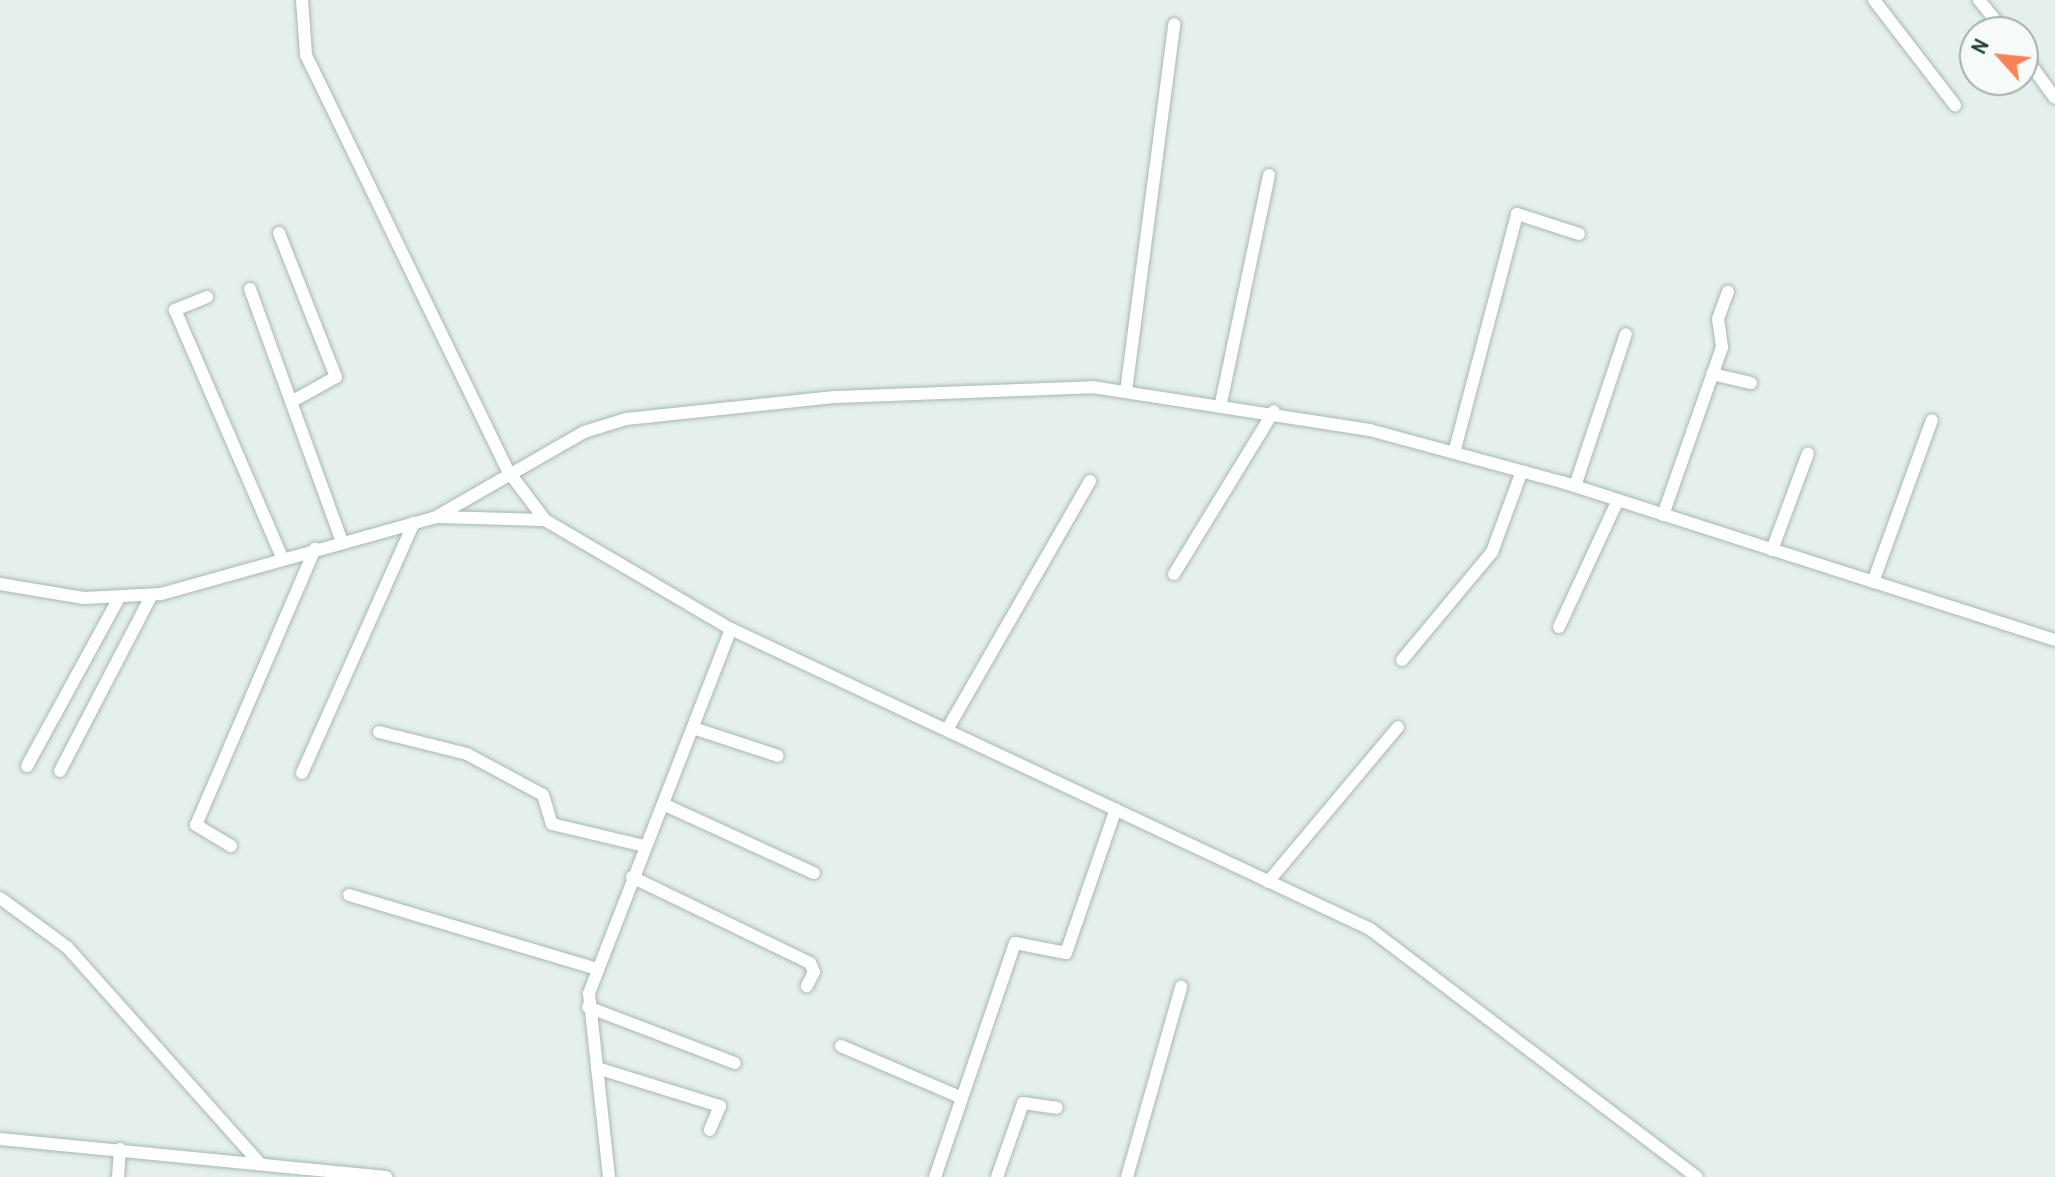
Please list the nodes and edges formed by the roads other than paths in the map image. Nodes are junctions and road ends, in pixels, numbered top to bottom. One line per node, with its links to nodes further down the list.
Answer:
1 (302, 0): 25 (street)
2 (1874, 0): 8 (street)
3 (1979, 0): 4 (street)
4 (1992, 16)
5 (1174, 24): 18 (street)
6 (2039, 76): 7 (street)
7 (2055, 98)
8 (1955, 105)
9 (1269, 175): 20 (street)
10 (279, 233): 19 (street)
11 (1579, 234): 23 (street)
12 (250, 289): 19 (street)
13 (1728, 292): 16 (street)
14 (207, 297): 37 (street)
15 (1626, 334): 28 (street)
16 (1712, 374): 17 (street); 30 (street)
17 (1751, 383)
18 (1126, 391): 20 (street); 25 (street)
19 (291, 402): 34 (street)
20 (1221, 403): 21 (street)
21 (1274, 411): 23 (street); 38 (street)
22 (1932, 420): 39 (street)
23 (1454, 453): 26 (street)
24 (1808, 453): 36 (street)
25 (508, 471): 31 (street); 32 (street)
26 (1522, 471): 28 (street); 46 (street)
27 (1090, 481): 49 (street)
28 (1575, 486): 29 (street)
29 (1618, 500): 30 (street); 43 (street)
30 (1663, 515): 36 (street)
31 (434, 518): 32 (street); 33 (street)
32 (545, 520): 44 (street)
33 (414, 523): 34 (street); 54 (street)
34 (342, 542): 35 (street)
35 (315, 549): 37 (street); 57 (street)
36 (1772, 550): 39 (street)
37 (282, 557): 41 (street)
38 (1174, 574)
39 (1873, 582): 45 (street)
40 (0, 584): 42 (street)
41 (151, 596): 42 (street); 53 (street)
42 (118, 600): 52 (street)
43 (1559, 627)
44 (731, 629): 48 (street); 49 (street)
45 (2055, 640)
46 (1402, 660)
47 (1398, 727): 61 (street)
48 (693, 728): 51 (street); 55 (street)
49 (948, 728): 56 (street)
50 (379, 732): 58 (street)
51 (778, 756)
52 (27, 766)
53 (60, 771)
54 (302, 773)
55 (663, 804): 58 (street); 59 (street)
56 (1116, 809): 61 (street); 71 (street)
57 (231, 846)
58 (644, 846): 60 (street)
59 (814, 873)
60 (632, 877): 64 (street); 65 (street)
61 (1268, 882): 83 (street)
62 (349, 895): 64 (street)
63 (0, 898): 76 (street)
64 (598, 969): 67 (street)
65 (807, 986)
66 (1181, 987): 82 (street)
67 (588, 1007): 69 (street); 70 (street)
68 (841, 1046): 71 (street)
69 (735, 1063)
70 (597, 1068): 73 (street); 79 (street)
71 (960, 1097): 80 (street)
72 (1057, 1108): 81 (street)
73 (710, 1130)
74 (0, 1139): 75 (street)
75 (120, 1149): 76 (street); 77 (street)
76 (258, 1161): 78 (street)
77 (118, 1177)
78 (386, 1177)
79 (609, 1177)
80 (935, 1177)
81 (997, 1177)
82 (1127, 1177)
83 (1697, 1177)

